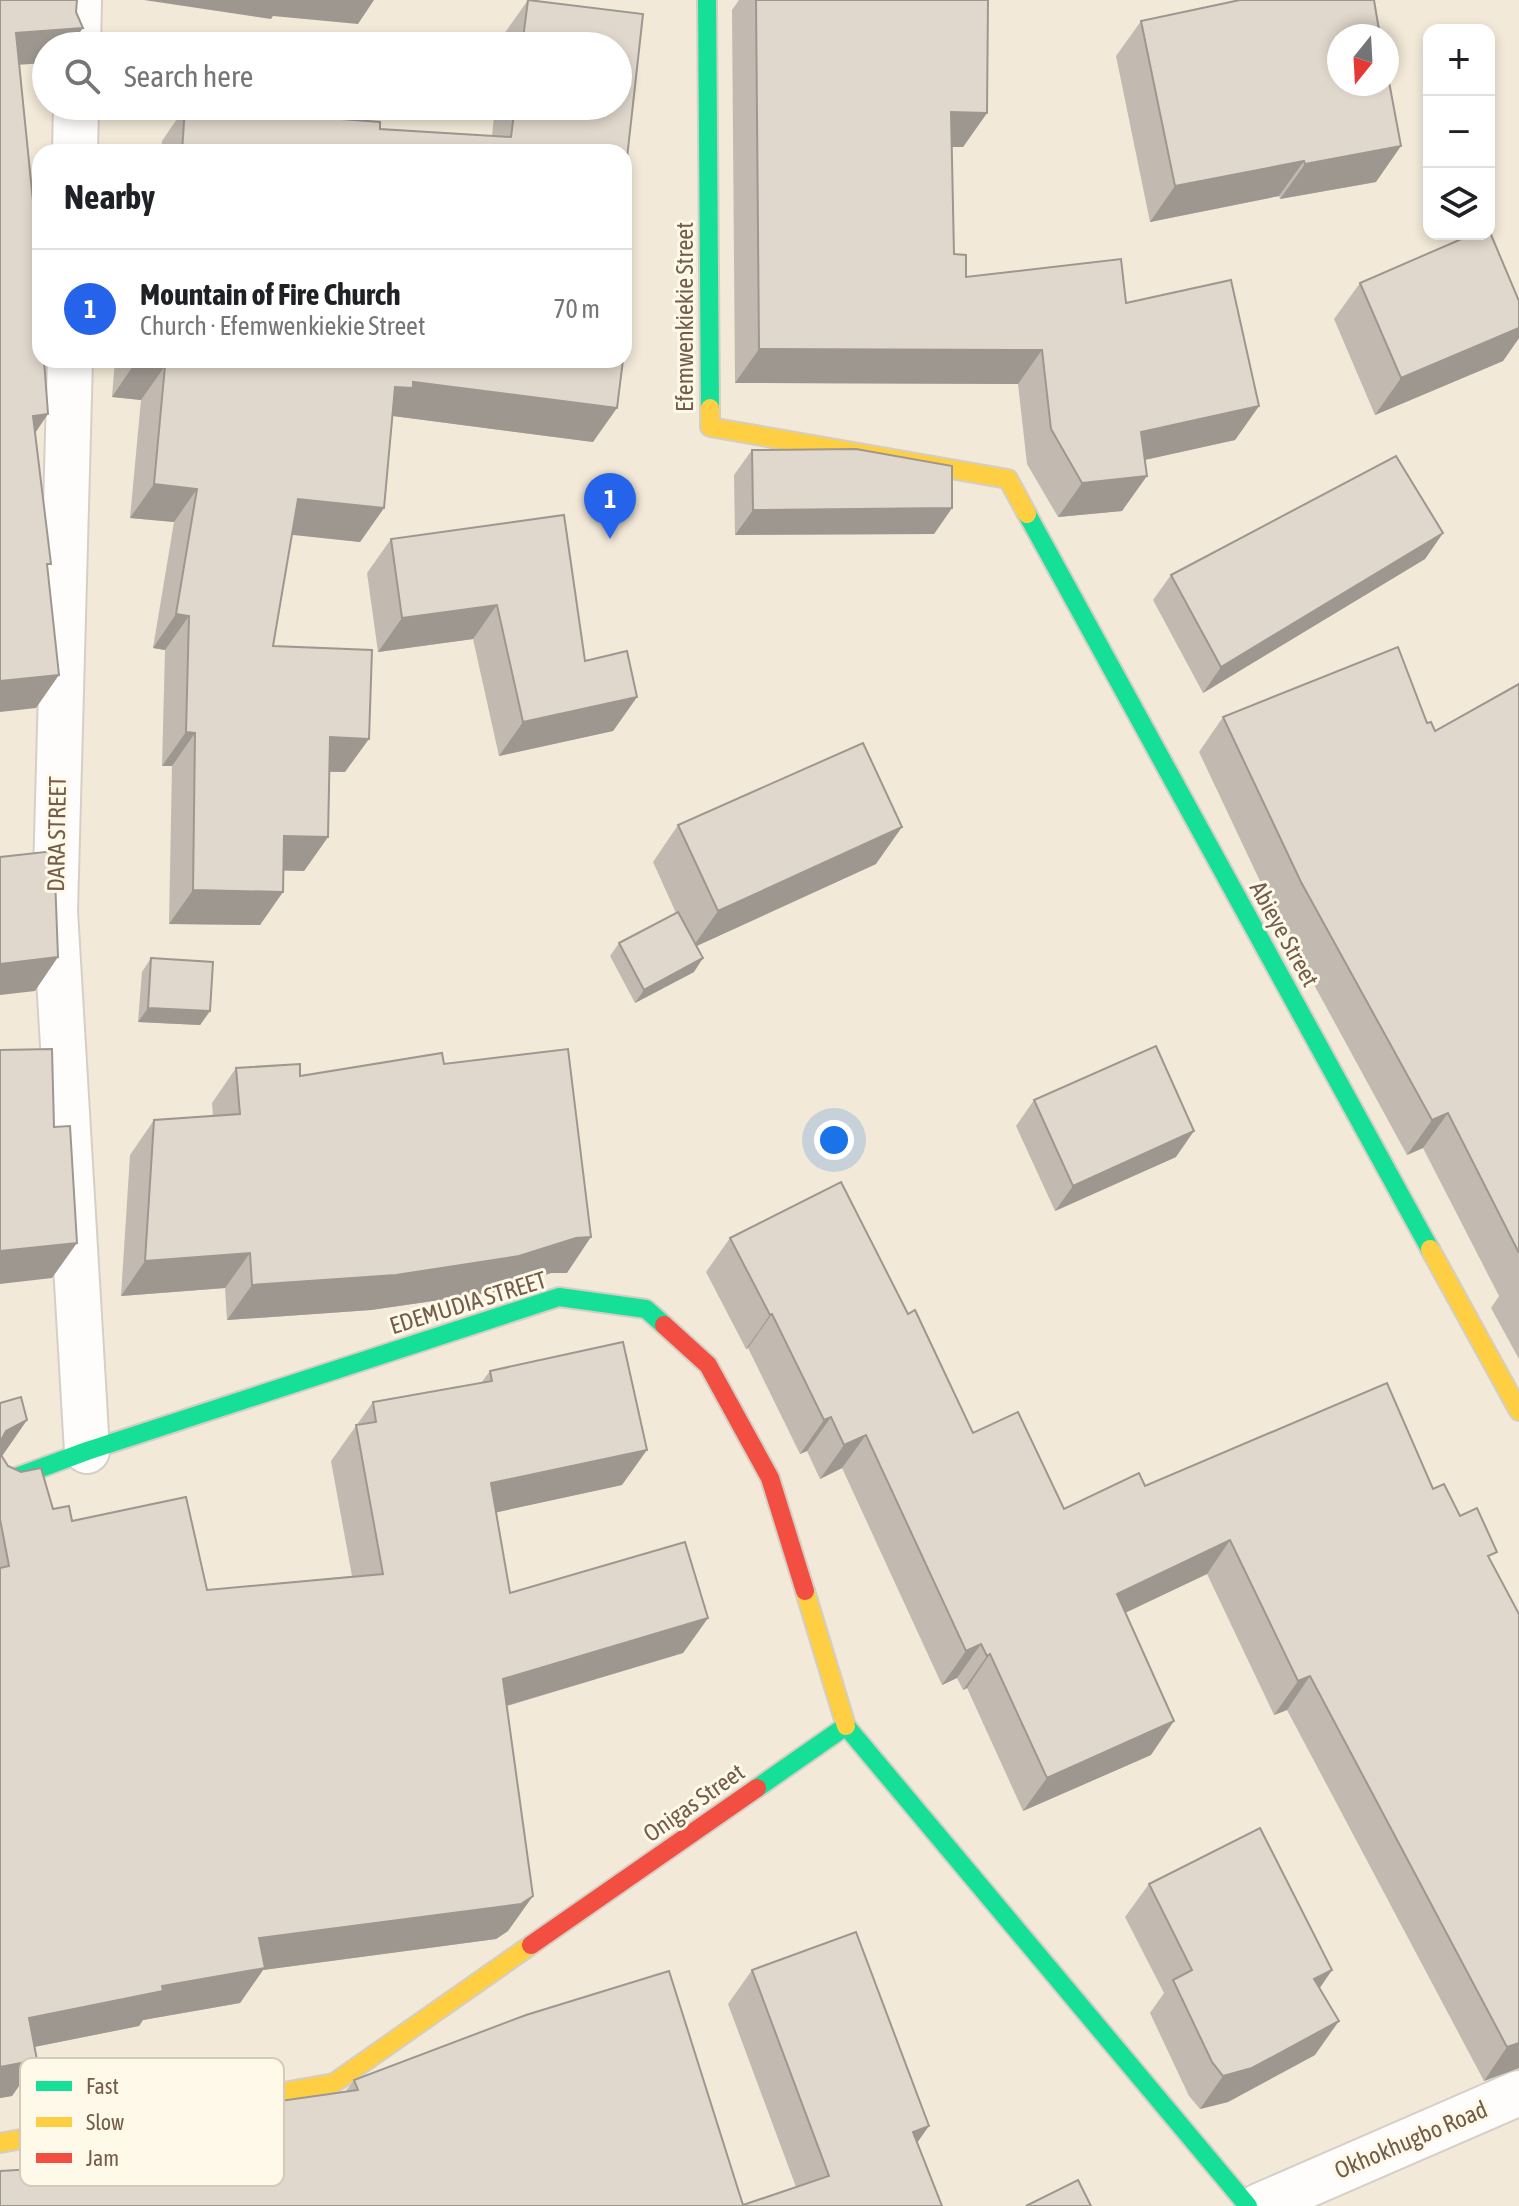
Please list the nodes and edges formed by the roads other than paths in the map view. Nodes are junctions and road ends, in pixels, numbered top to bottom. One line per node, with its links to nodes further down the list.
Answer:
1 (79, 0): 3 (street)
2 (707, 0): 7 (street, Efemwenkiekie Street)
3 (78, 32)
4 (76, 120): 5 (street)
5 (75, 144)
6 (70, 368): 9 (street, DARA STREET)
7 (1008, 479): 8 (street, Abieye Street)
8 (1519, 1411)
9 (87, 1451): 10 (street, EDEMUDIA STREET); 11 (street, EDEMUDIA STREET)
10 (0, 1483)
11 (846, 1726): 12 (street, Onigas Street); 16 (street)
12 (284, 2092)
13 (1519, 2093): 17 (street, Okhokhugbo Road)
14 (20, 2139): 15 (street, Onigas Street)
15 (0, 2143)
16 (1248, 2206)
17 (1259, 2206)

